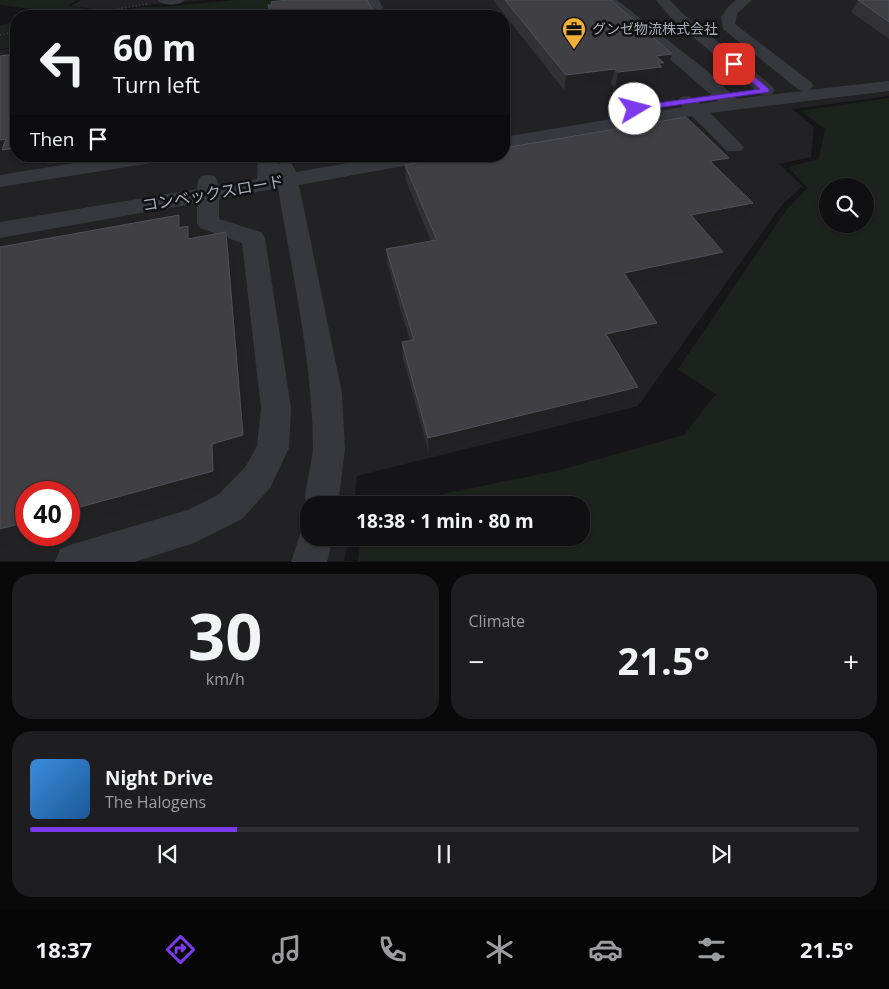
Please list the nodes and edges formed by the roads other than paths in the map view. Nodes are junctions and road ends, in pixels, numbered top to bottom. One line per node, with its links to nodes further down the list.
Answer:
1 (164, 0): 6 (street)
2 (178, 0): 6 (street)
3 (609, 0): 11 (street)
4 (663, 0): 10 (street)
5 (745, 0): 8 (street)
6 (169, 1)
7 (889, 77): 8 (street)
8 (805, 86): 10 (street)
9 (889, 86): 11 (street)
10 (766, 90): 11 (street)
11 (728, 100): 12 (street)
12 (692, 106): 13 (street); 14 (street); 15 (street)
13 (510, 129)
14 (510, 142)
15 (734, 148)
16 (120, 162): 20 (street)
17 (324, 162): 19 (street, コンベックスロード)
18 (369, 162): 19 (street, コンベックスロード)
19 (275, 172): 21 (street, コンベックスロード); 24 (street)
20 (0, 181)
21 (208, 187): 22 (street, コンベックスロード); 23 (street, コンベックスロード); 26 (street)
22 (0, 216)
23 (0, 230)
24 (322, 496)
25 (314, 546): 27 (street)
26 (73, 562)
27 (309, 562)

